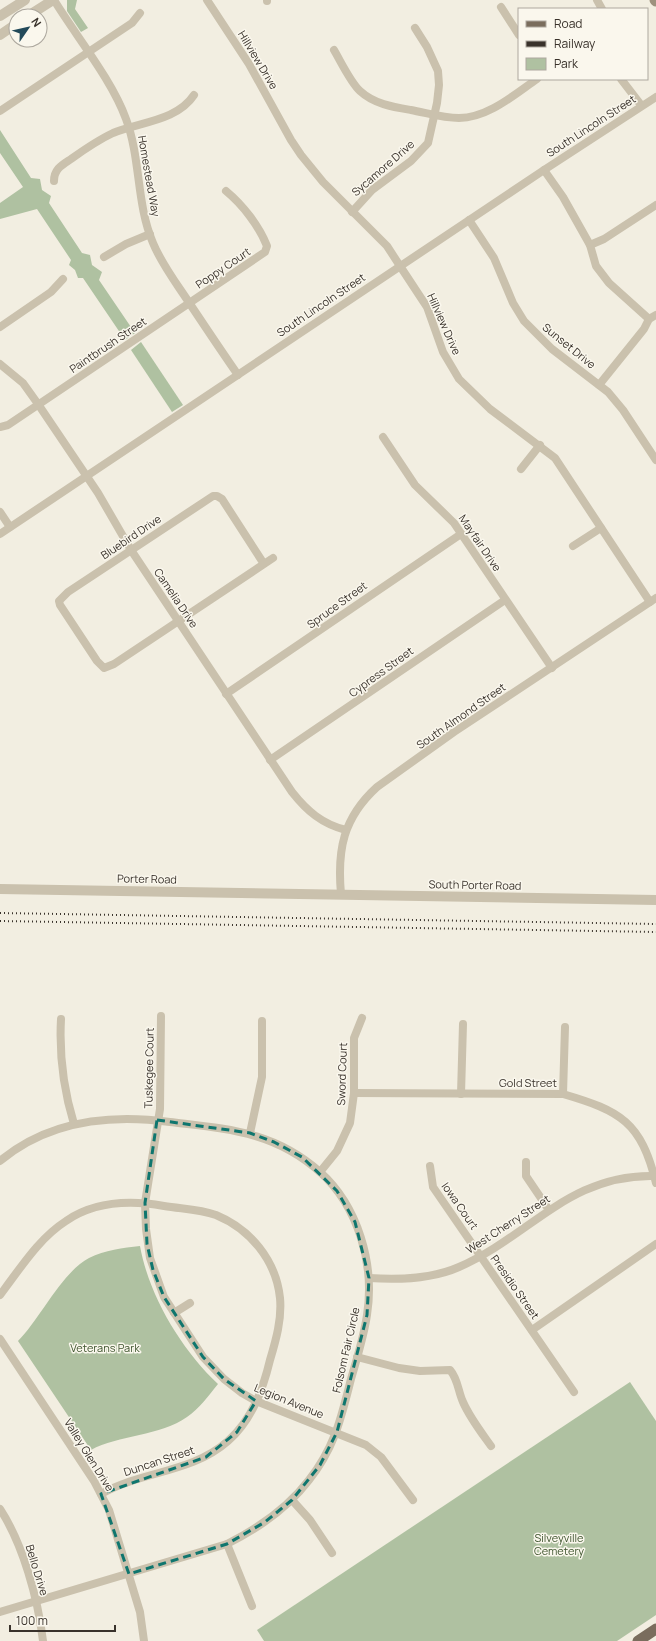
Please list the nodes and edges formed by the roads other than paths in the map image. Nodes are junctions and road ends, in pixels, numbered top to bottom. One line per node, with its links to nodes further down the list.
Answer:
1 (25, 0): 7 (street)
2 (53, 0): 5 (street); 11 (street, Homestead Way)
3 (208, 0): 24 (street, Hillview Drive)
4 (501, 7): 9 (street)
5 (40, 8)
6 (140, 13): 11 (street)
7 (0, 16)
8 (415, 28): 18 (street, Sycamore Drive)
9 (518, 34)
10 (334, 50): 18 (street)
11 (88, 52): 17 (street); 19 (street, Homestead Way)
12 (535, 80): 18 (street)
13 (622, 80): 16 (street)
14 (194, 95): 19 (street)
15 (656, 97): 16 (street, South Lincoln Street)
16 (641, 106): 20 (street, South Lincoln Street)
17 (0, 111)
18 (434, 116): 24 (street, Sycamore Drive)
19 (129, 128): 21 (street); 26 (street, Homestead Way)
20 (544, 170): 25 (street, South Lincoln Street); 27 (street)
21 (54, 181)
22 (226, 191): 31 (street, Poppy Court)
23 (656, 205): 27 (street)
24 (352, 212): 29 (street, Hillview Drive)
25 (469, 220): 29 (street, South Lincoln Street); 36 (street, Sunset Drive)
26 (150, 234): 28 (street); 31 (street, Homestead Way)
27 (590, 245): 32 (street)
28 (104, 257)
29 (400, 266): 35 (street, South Lincoln Street); 40 (street, Hillview Drive)
30 (63, 279): 33 (street)
31 (190, 304): 35 (street, Homestead Way); 37 (street, Paintbrush Street)
32 (652, 317): 36 (street)
33 (0, 327)
34 (0, 364): 37 (street, Camelia Drive)
35 (238, 375): 43 (street, South Lincoln Street)
36 (599, 385): 41 (street, Sunset Drive)
37 (38, 404): 38 (street, Paintbrush Street); 43 (street, Camelia Drive)
38 (0, 427)
39 (383, 437): 48 (street, Mayfair Drive)
40 (540, 445): 42 (street); 46 (street, Hillview Drive)
41 (656, 460)
42 (521, 469)
43 (87, 476): 45 (street, South Lincoln Street); 50 (street, Camelia Drive)
44 (0, 512): 45 (street)
45 (10, 527): 47 (street, South Lincoln Street)
46 (601, 528): 49 (street); 54 (street, Hillview Drive)
47 (0, 534)
48 (461, 534): 53 (street, Mayfair Drive); 57 (street, Spruce Street)
49 (572, 546)
50 (130, 550): 52 (street, Bluebird Drive); 55 (street, Camelia Drive); 55 (street, Bluebird Drive)
51 (272, 558): 52 (street)
52 (264, 564): 55 (street)
53 (506, 600): 56 (street, Mayfair Drive); 58 (street, Cypress Street)
54 (653, 600): 56 (street, South Almond Street)
55 (178, 621): 57 (street, Camelia Drive)
56 (552, 668): 59 (street, South Almond Street)
57 (226, 694): 58 (street, Camelia Drive)
58 (270, 760): 59 (street, Camelia Drive)
59 (346, 830): 62 (street, South Almond Street)
60 (0, 888): 61 (street, Porter Road)
61 (293, 894): 62 (street, South Porter Road)
62 (341, 894): 63 (street, South Porter Road)
63 (656, 900)
64 (161, 1016): 73 (street, Tuskegee Court)
65 (362, 1018): 70 (street, Sword Court)
66 (61, 1019): 74 (street)
67 (262, 1020): 75 (street)
68 (463, 1024): 71 (street)
69 (565, 1027): 72 (street)
70 (354, 1093): 71 (street, Gold Street); 79 (street, Sword Court)
71 (461, 1094): 72 (street, Gold Street)
72 (563, 1094): 80 (street, Gold Street)
73 (157, 1120): 74 (street, Folsom Fair Circle); 75 (street, Folsom Fair Circle); 81 (street, Legion Avenue)
74 (74, 1124): 76 (street, Folsom Fair Circle)
75 (250, 1133): 79 (street, Folsom Fair Circle)
76 (1, 1158)
77 (526, 1162): 82 (street)
78 (430, 1166): 84 (street, Iowa Court)
79 (320, 1172): 85 (street, Folsom Fair Circle)
80 (655, 1178): 82 (street, West Cherry Street)
81 (145, 1203): 86 (street, Duncan Street); 88 (street, Legion Avenue); 93 (street, Duncan Street)
82 (549, 1210): 84 (street, West Cherry Street)
83 (656, 1244): 89 (street)
84 (480, 1257): 85 (street, West Cherry Street); 89 (street, Presidio Street)
85 (369, 1278): 91 (street, Folsom Fair Circle)
86 (0, 1295)
87 (190, 1303): 88 (street)
88 (174, 1314): 93 (street, Legion Avenue)
89 (532, 1330): 92 (street, Presidio Street)
90 (0, 1339): 96 (street, Valley Glen Drive)
91 (357, 1357): 94 (street, Folsom Fair Circle); 95 (street)
92 (574, 1392)
93 (256, 1401): 94 (street, Legion Avenue); 96 (street, Duncan Street)
94 (337, 1432): 97 (street, Folsom Fair Circle); 98 (street, Legion Avenue)
95 (491, 1446)
96 (101, 1494): 102 (street, Valley Glen Drive)
97 (292, 1500): 100 (street, Folsom Fair Circle); 101 (street)
98 (413, 1500)
99 (0, 1509): 103 (street, Bello Drive)
100 (227, 1544): 102 (street, Folsom Fair Circle); 104 (street)
101 (332, 1553)
102 (129, 1574): 103 (street, Folsom Fair Circle); 108 (street, Valley Glen Drive)
103 (36, 1602): 105 (street, Folsom Fair Circle); 107 (street, Bello Drive)
104 (252, 1606)
105 (0, 1612)
106 (656, 1629): 109 (main road)
107 (43, 1641)
108 (144, 1641)
109 (638, 1641)

